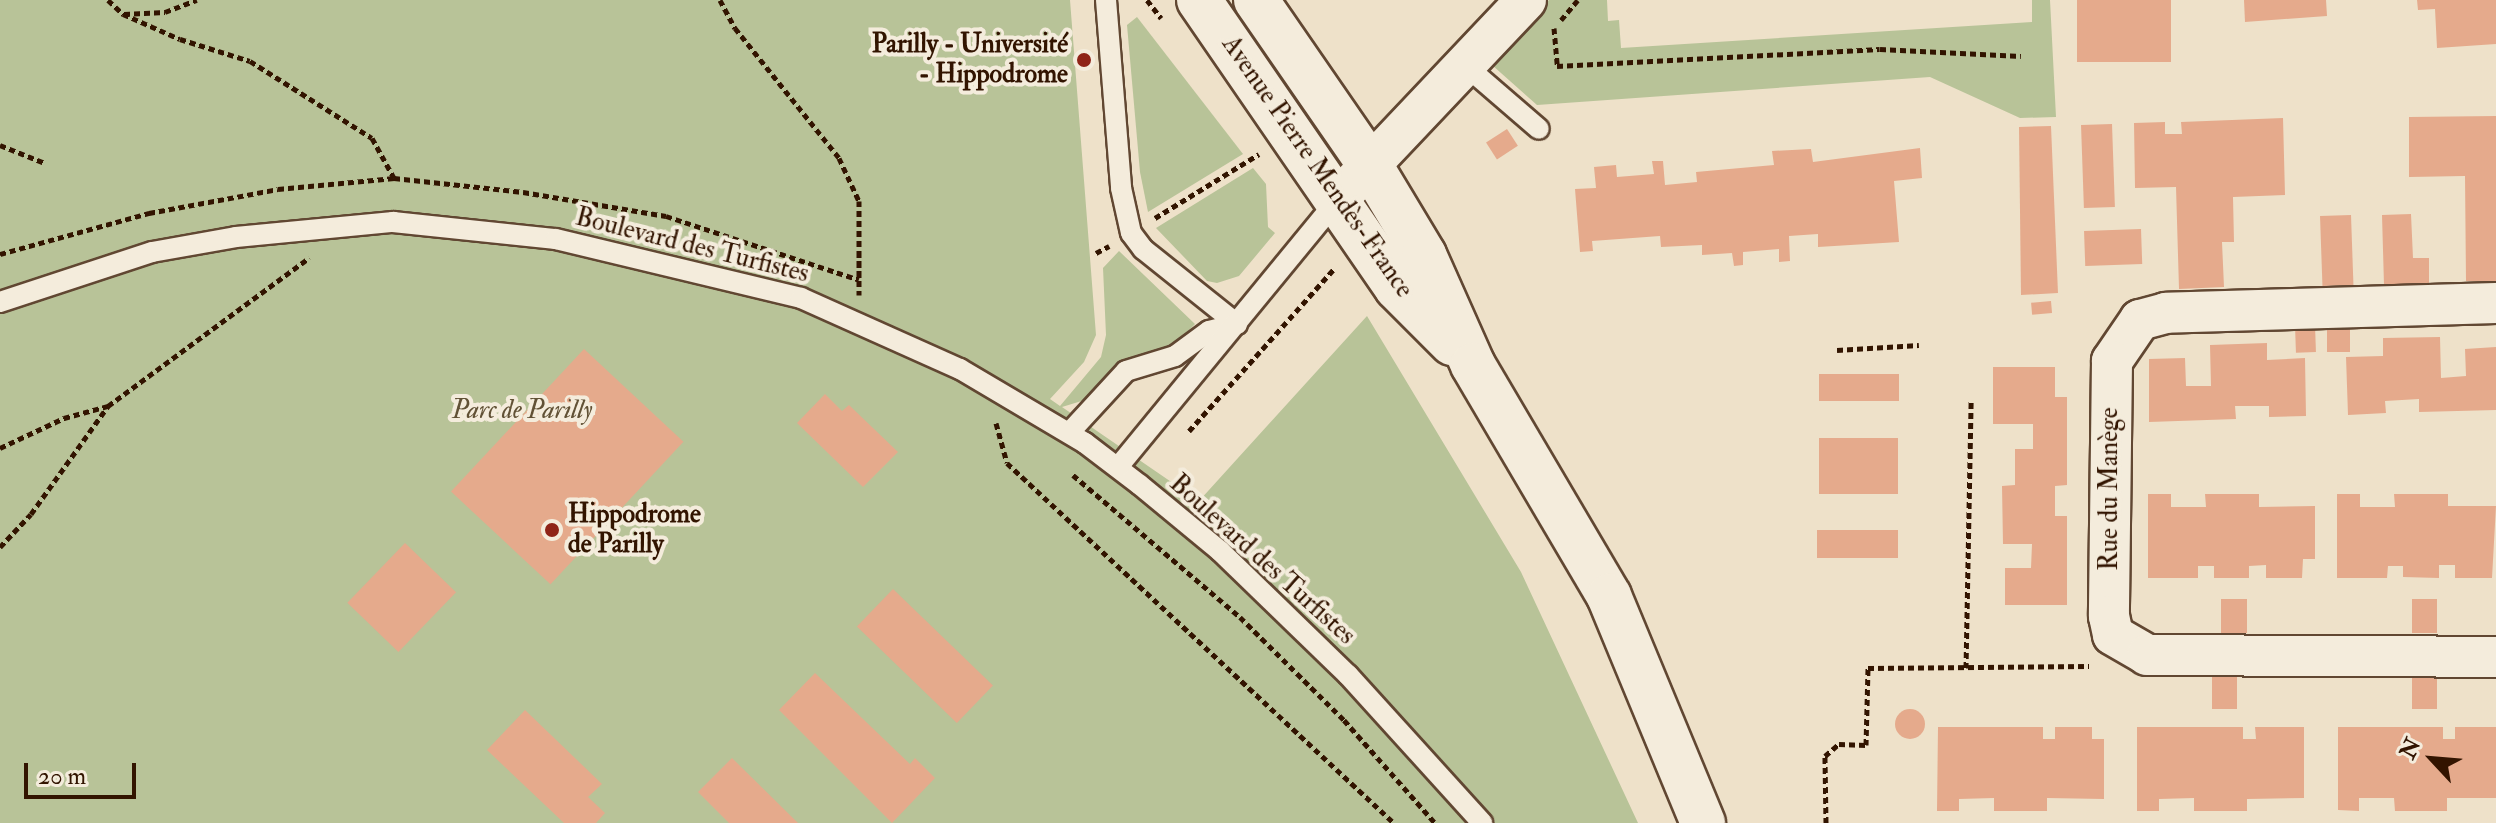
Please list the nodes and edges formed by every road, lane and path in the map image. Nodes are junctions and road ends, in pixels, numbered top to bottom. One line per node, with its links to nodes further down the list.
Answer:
1 (108, 0): 10 (path)
2 (197, 0): 10 (path)
3 (720, 0): 27 (path)
4 (1106, 0): 23 (lane)
5 (1147, 0): 9 (path)
6 (1256, 0): 19 (main road, Avenue Pierre Mendès-France)
7 (1526, 0): 12 (street)
8 (1578, 0): 11 (path)
9 (1183, 13): 21 (main road, Avenue Pierre Mendès-France)
10 (123, 14): 20 (path)
11 (2021, 56)
12 (1466, 66): 13 (lane); 19 (street)
13 (1539, 129)
14 (1254, 139): 16 (path)
15 (0, 145): 18 (path)
16 (1264, 152): 17 (path); 23 (path)
17 (1271, 161)
18 (45, 163)
19 (1370, 165): 21 (street); 34 (main road, Avenue Pierre Mendès-France)
20 (394, 178): 26 (path, Boulevard des Turfistes); 27 (path, Boulevard des Turfistes)
21 (1337, 200): 24 (lane); 34 (main road, Avenue Pierre Mendès-France)
22 (311, 228): 28 (lane, Boulevard des Turfistes); 30 (lane, Boulevard des Turfistes); 36 (path)
23 (1131, 233): 25 (path); 31 (lane)
24 (1306, 237): 31 (lane); 39 (path)
25 (1096, 253)
26 (0, 254)
27 (859, 280): 30 (path)
28 (0, 302)
29 (2496, 303): 44 (street, Rue du Manège)
30 (861, 324): 38 (lane, Boulevard des Turfistes)
31 (1237, 324): 38 (lane); 41 (lane)
32 (1919, 345): 33 (path)
33 (1837, 350)
34 (1473, 365): 50 (main road, Avenue Pierre Mendès-France)
35 (1971, 401): 46 (path)
36 (108, 406): 40 (path); 43 (path)
37 (1009, 428): 47 (path)
38 (1069, 433): 41 (lane, Boulevard des Turfistes)
39 (1181, 440)
40 (0, 448)
41 (1118, 467): 49 (lane, Boulevard des Turfistes)
42 (1068, 470): 48 (path)
43 (0, 547)
44 (2121, 642): 45 (street); 46 (path)
45 (2496, 657)
46 (1966, 668): 51 (path)
47 (1394, 823)
48 (1435, 823)
49 (1482, 823)
50 (1703, 823)
51 (1826, 823)

